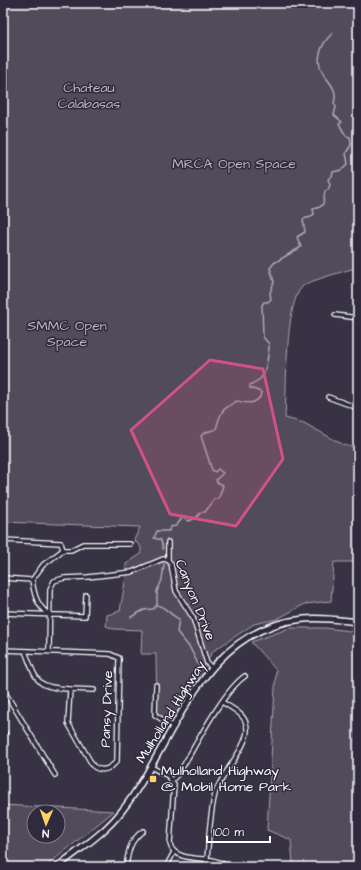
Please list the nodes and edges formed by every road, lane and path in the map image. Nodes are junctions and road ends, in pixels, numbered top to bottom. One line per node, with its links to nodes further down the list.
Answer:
1 (335, 315): 2 (street)
2 (358, 318)
3 (328, 396): 4 (street)
4 (358, 408)
5 (3, 540): 8 (street)
6 (168, 542): 9 (street)
7 (130, 544): 8 (street)
8 (63, 550): 11 (street)
9 (168, 560): 14 (street, Canyon Drive); 20 (street, Canyon Drive)
10 (3, 578): 11 (street)
11 (32, 580): 14 (street)
12 (86, 595): 14 (street)
13 (3, 613): 14 (street)
14 (50, 614): 18 (street, Canyon Drive)
15 (358, 622): 20 (main road, Mulholland Highway)
16 (5, 650): 17 (street); 19 (street)
17 (25, 651): 18 (street); 24 (street)
18 (50, 651): 24 (street, Pansy Drive)
19 (3, 659)
20 (211, 667): 27 (main road, Mulholland Highway)
21 (245, 676): 26 (street)
22 (156, 685): 27 (street)
23 (3, 689): 31 (street)
24 (70, 689): 25 (street)
25 (94, 690)
26 (222, 702): 32 (street); 35 (street)
27 (174, 727): 30 (main road, Mulholland Highway)
28 (4, 733): 29 (street)
29 (3, 757)
30 (151, 767): 32 (street); 36 (main road, Mulholland Highway)
31 (55, 775)
32 (171, 781): 34 (street)
33 (143, 831): 37 (street)
34 (174, 852): 35 (street); 38 (street)
35 (207, 859): 39 (street); 40 (street)
36 (56, 867)
37 (126, 867)
38 (166, 867)
39 (206, 867)
40 (230, 867)

